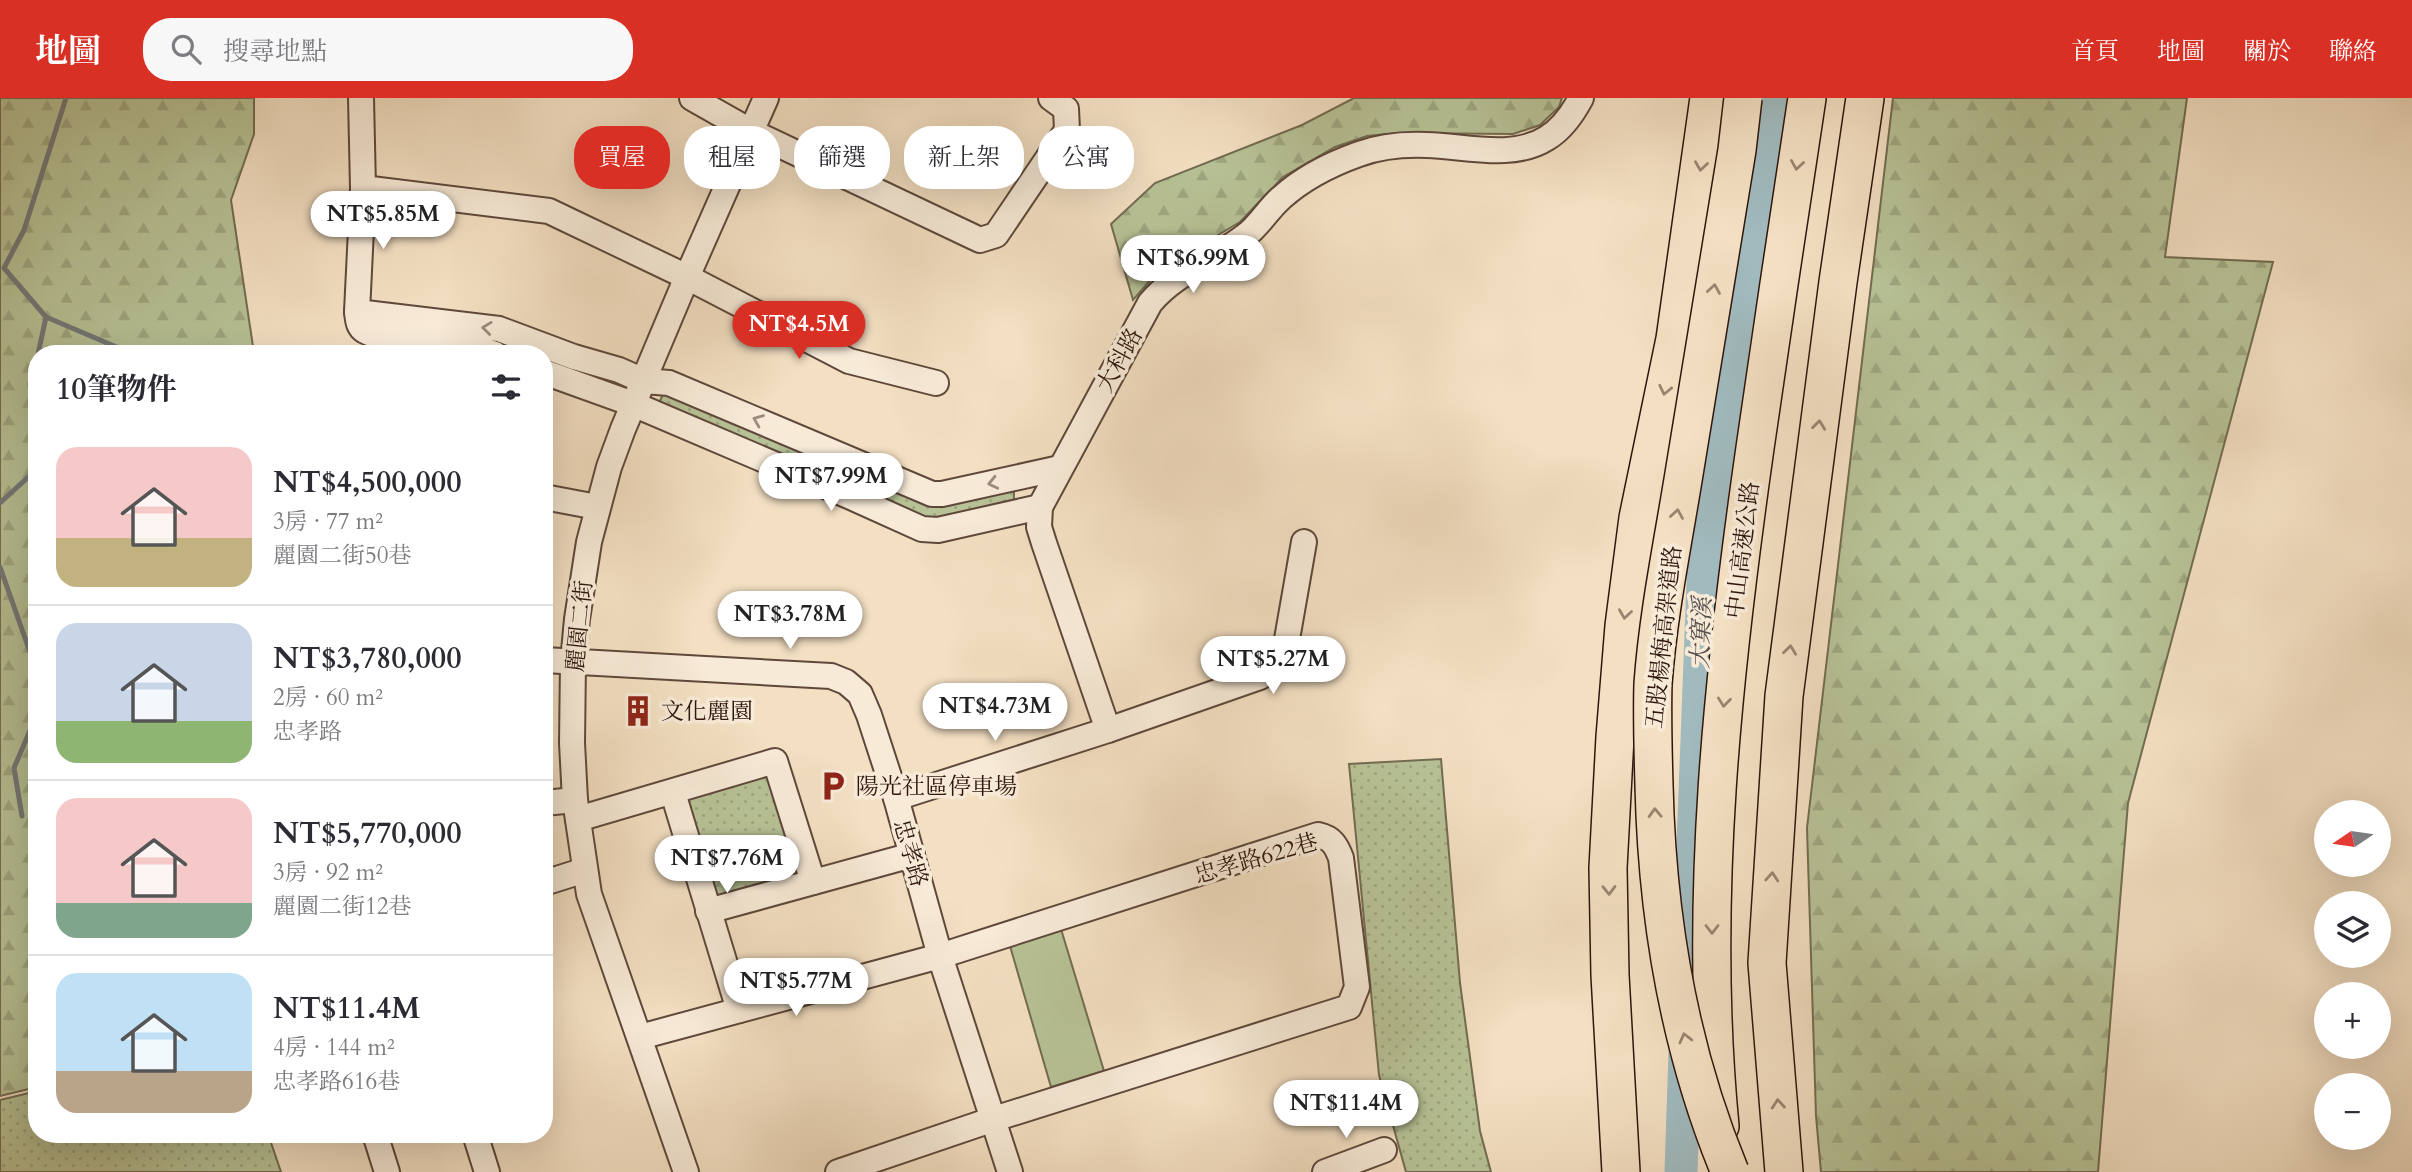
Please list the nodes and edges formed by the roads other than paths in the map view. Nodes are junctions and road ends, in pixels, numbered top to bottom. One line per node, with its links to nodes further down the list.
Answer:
1 (361, 98): 13 (street)
2 (692, 98): 10 (street)
3 (766, 98): 11 (street, 麗園二街)
4 (1051, 98): 12 (street)
5 (1581, 98): 24 (street, 大科路)
6 (1709, 98): 55 (highway, 五股楊梅高架道路, one-way to 55)
7 (1743, 98): 56 (highway, 五股楊梅高架道路, one-way to 7, bridge)
8 (1807, 98): 56 (highway, 中山高速公路, one-way to 56)
9 (1865, 98): 57 (highway, one-way to 9)
10 (741, 126)
11 (754, 126)
12 (780, 145)
13 (363, 188): 15 (street); 16 (street)
14 (726, 189): 15 (street, 麗園二街)
15 (687, 277): 20 (street, 麗園二街); 21 (street)
16 (357, 312): 17 (street); 18 (street, one-way to 16)
17 (469, 345)
18 (523, 345)
19 (561, 370): 20 (street); 22 (street)
20 (644, 381): 22 (street, 麗園二街); 23 (street, one-way to 20)
21 (936, 383)
22 (633, 404): 25 (street); 27 (street, 麗園二街)
23 (866, 465): 24 (street, one-way to 23); 25 (street)
24 (1060, 468): 28 (street, 大科路)
25 (851, 497): 28 (street)
26 (553, 499): 27 (street)
27 (597, 507): 31 (street, 麗園二街)
28 (1040, 507): 32 (street)
29 (1304, 542): 32 (street)
30 (553, 661): 31 (street, 忠孝路)
31 (573, 662): 34 (street, 忠孝路); 36 (street, 麗園二街)
32 (1108, 730): 34 (street)
33 (673, 793): 36 (street); 40 (street); 41 (street)
34 (896, 798): 37 (street, 忠孝路)
35 (553, 805): 36 (street)
36 (576, 810): 38 (street, 麗園二街)
37 (912, 855): 40 (street); 42 (street, 忠孝路)
38 (585, 870): 39 (street); 44 (street, 麗園二街)
39 (553, 881)
40 (813, 882): 41 (street)
41 (708, 911): 43 (street)
42 (940, 956): 43 (street); 45 (street, 忠孝路); 45 (street, 忠孝路622巷)
43 (739, 1010): 44 (street)
44 (640, 1037): 52 (street, 麗園二街)
45 (994, 1119): 49 (street); 53 (street, 忠孝路)
46 (378, 1143): 50 (street)
47 (478, 1143): 51 (street)
48 (1384, 1150): 54 (street)
49 (843, 1171)
50 (387, 1172)
51 (487, 1172)
52 (685, 1172)
53 (1010, 1172)
54 (1325, 1172)
55 (1621, 1172)
56 (1728, 1172)
57 (1784, 1172)

